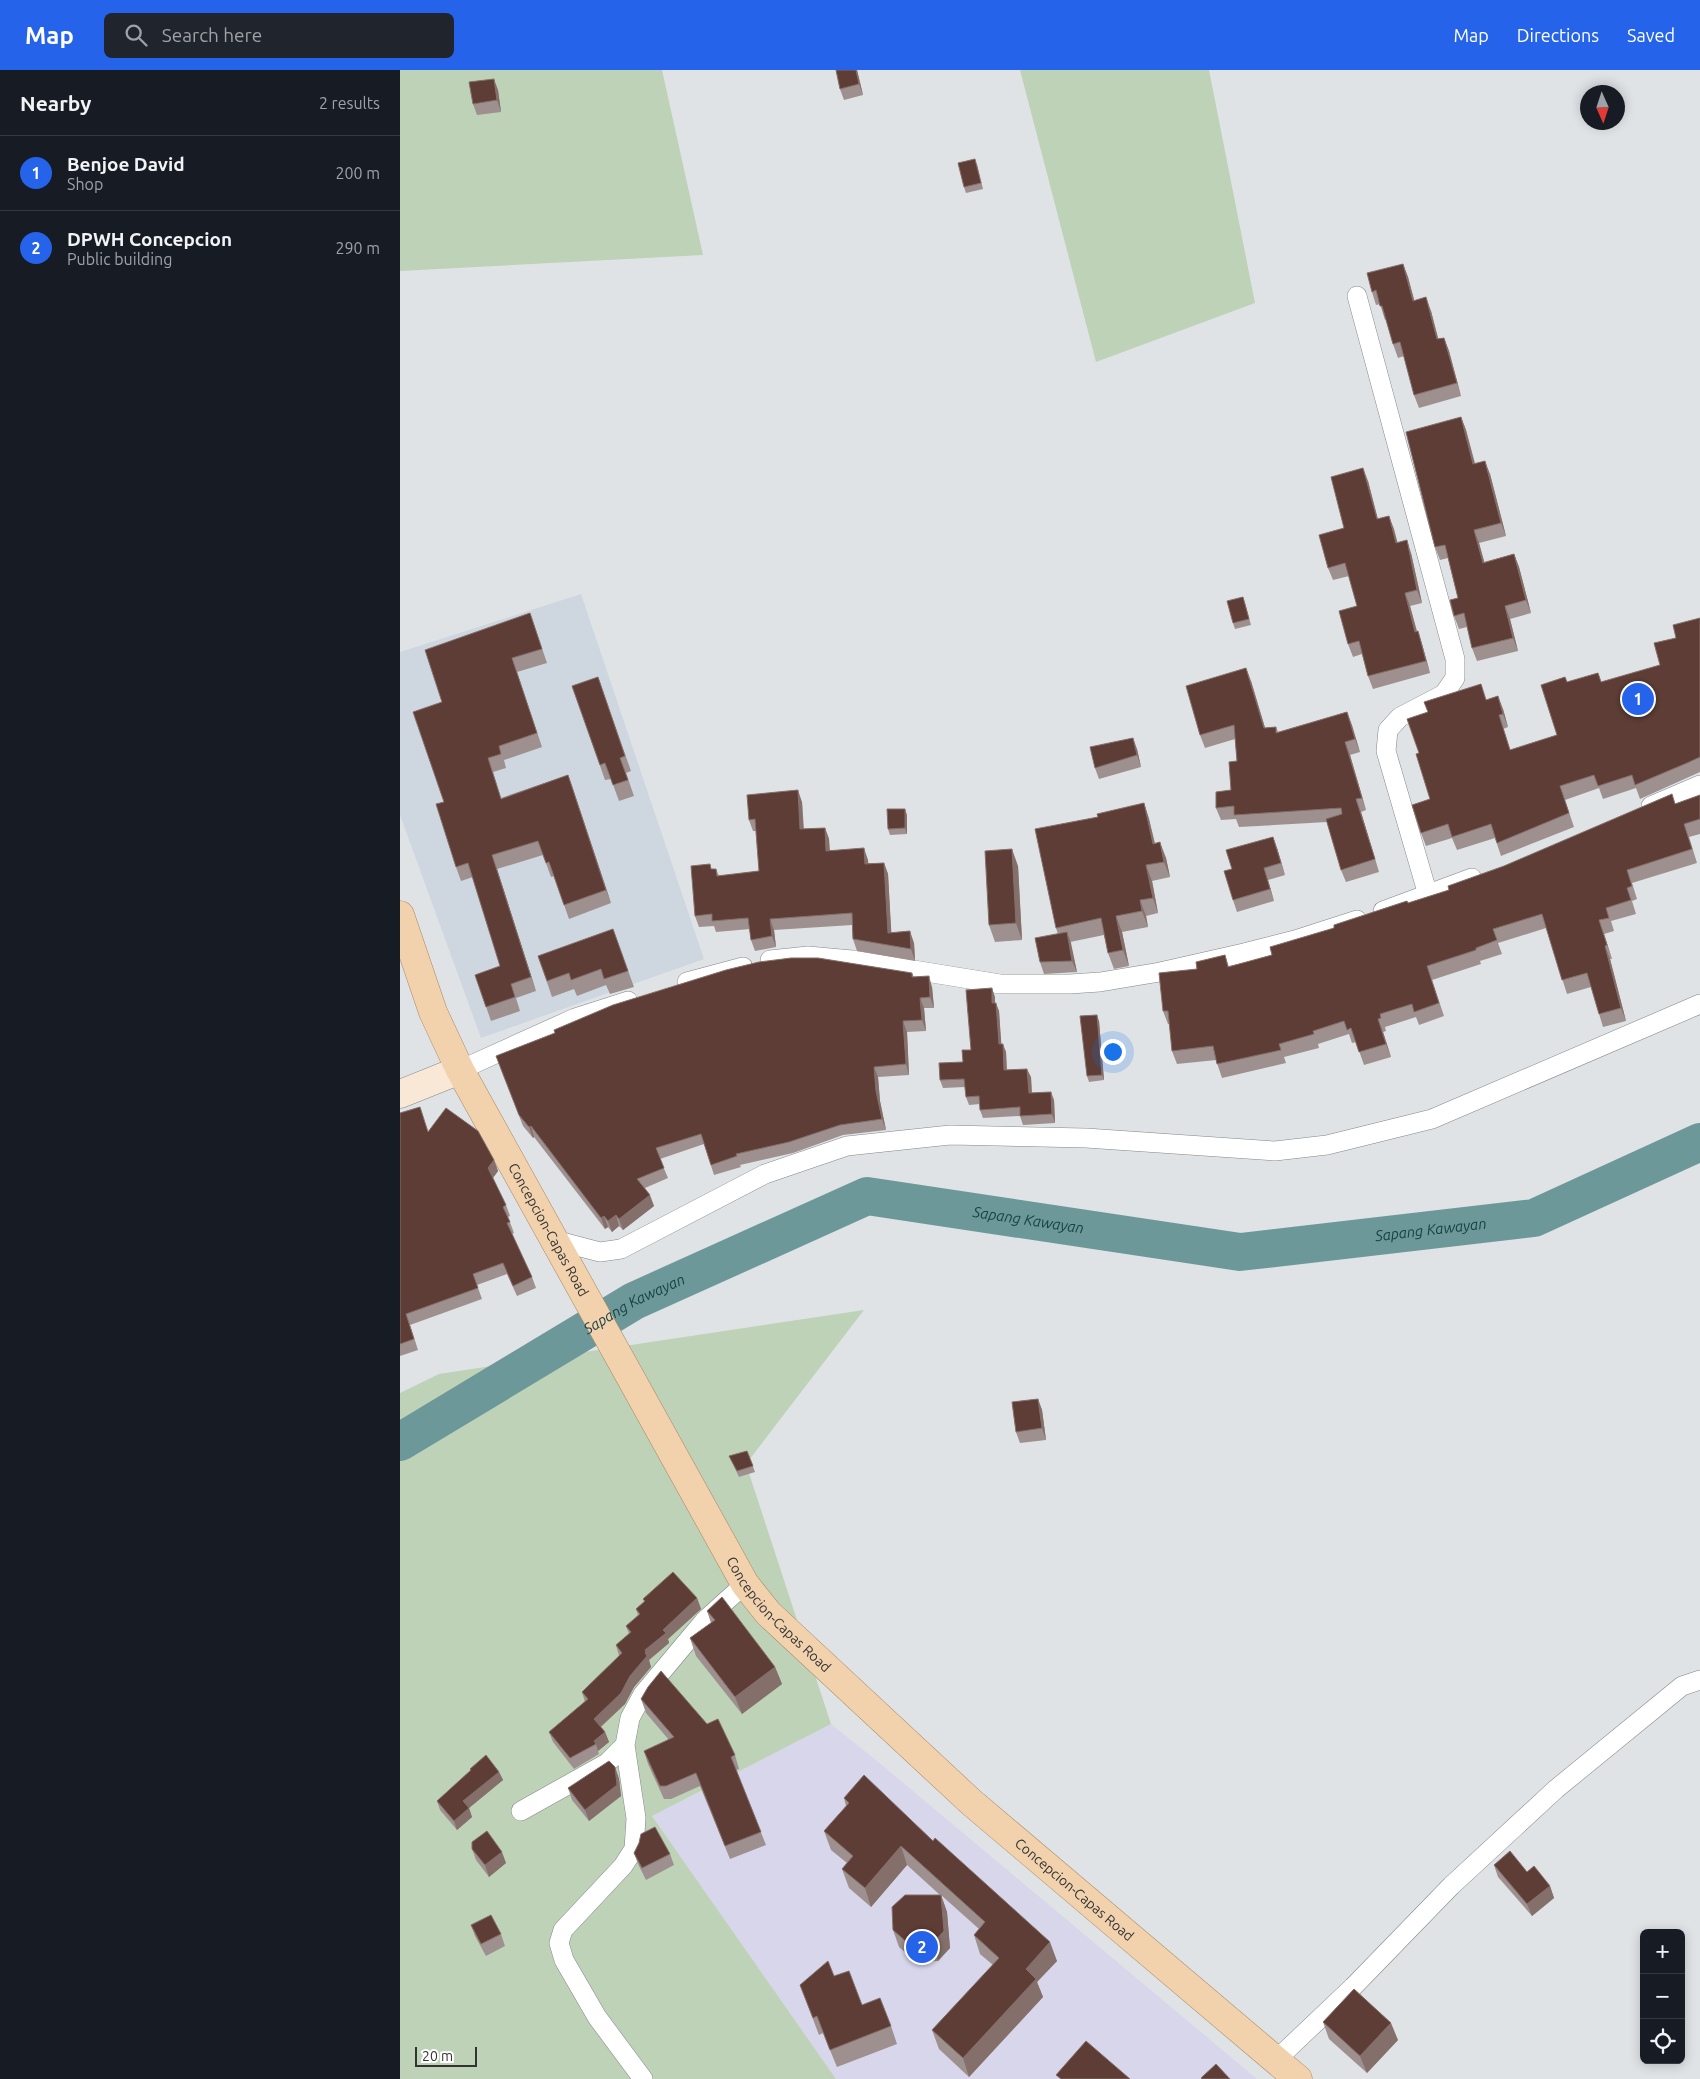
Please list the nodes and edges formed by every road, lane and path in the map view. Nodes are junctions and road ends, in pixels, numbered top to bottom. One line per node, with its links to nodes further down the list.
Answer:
1 (1357, 296): 5 (street)
2 (1700, 785): 3 (street)
3 (1634, 814)
4 (1484, 874): 5 (street)
5 (1428, 895): 7 (street)
6 (400, 915): 10 (main road, Concepcion-Capas Road)
7 (673, 987)
8 (646, 995): 10 (street)
9 (1700, 1004): 12 (street)
10 (460, 1070): 11 (main road); 12 (main road, Concepcion-Capas Road)
11 (400, 1094)
12 (554, 1240): 13 (main road, Concepcion-Capas Road)
13 (745, 1584): 15 (street); 17 (main road, Concepcion-Capas Road)
14 (1700, 1680): 17 (street)
15 (625, 1746): 16 (street); 18 (street)
16 (521, 1811)
17 (1276, 2060): 19 (main road, Concepcion-Capas Road)
18 (643, 2079)
19 (1298, 2079)

